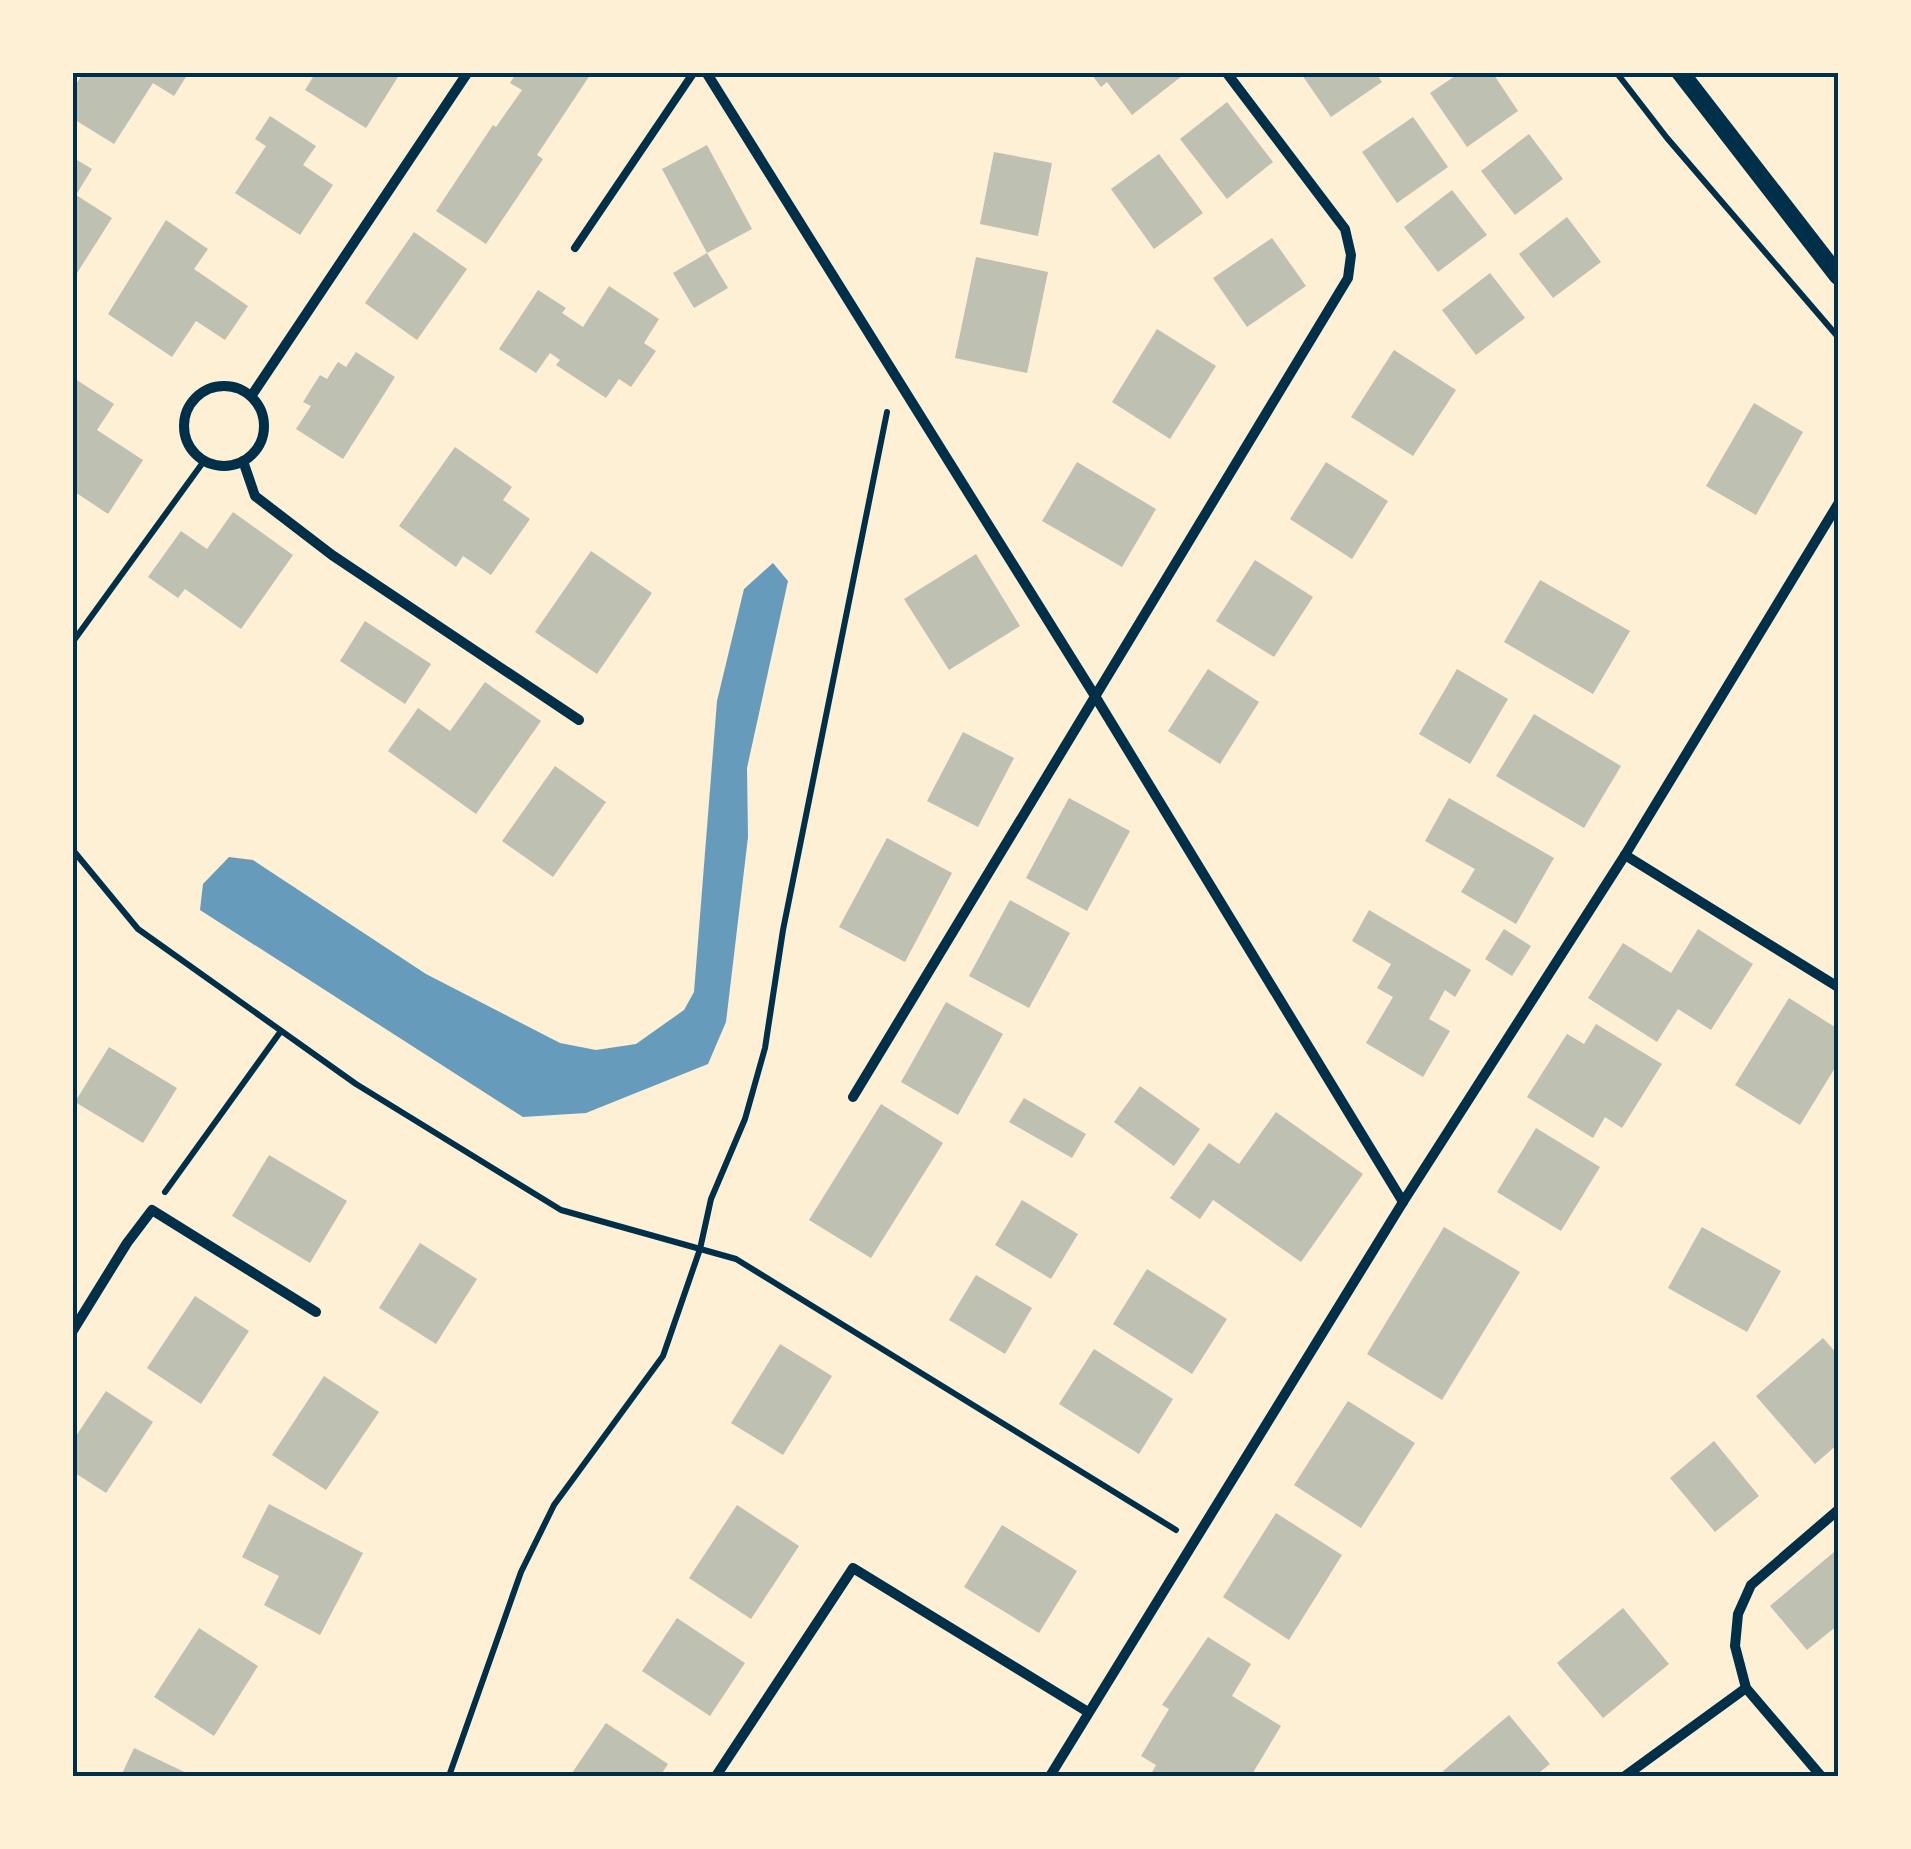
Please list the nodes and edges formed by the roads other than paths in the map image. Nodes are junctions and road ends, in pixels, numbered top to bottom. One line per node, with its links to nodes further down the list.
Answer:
1 (468, 72): 8 (street)
2 (694, 72): 6 (lane)
3 (706, 72): 11 (street)
4 (1226, 72): 11 (street)
5 (1680, 72): 7 (street)
6 (575, 248)
7 (1838, 276)
8 (252, 395): 9 (street); 9 (street)
9 (243, 461): 12 (street)
10 (1838, 504): 13 (street)
11 (1096, 696): 15 (street); 16 (street)
12 (579, 720)
13 (1625, 854): 14 (street); 16 (street)
14 (1838, 987)
15 (853, 1097)
16 (1402, 1202): 21 (street)
17 (316, 1312): 18 (street)
18 (72, 1332)
19 (1838, 1510): 20 (street)
20 (1746, 1688): 24 (street); 25 (street)
21 (1088, 1712): 22 (street); 23 (street)
22 (716, 1776)
23 (1050, 1776)
24 (1624, 1776)
25 (1822, 1776)

